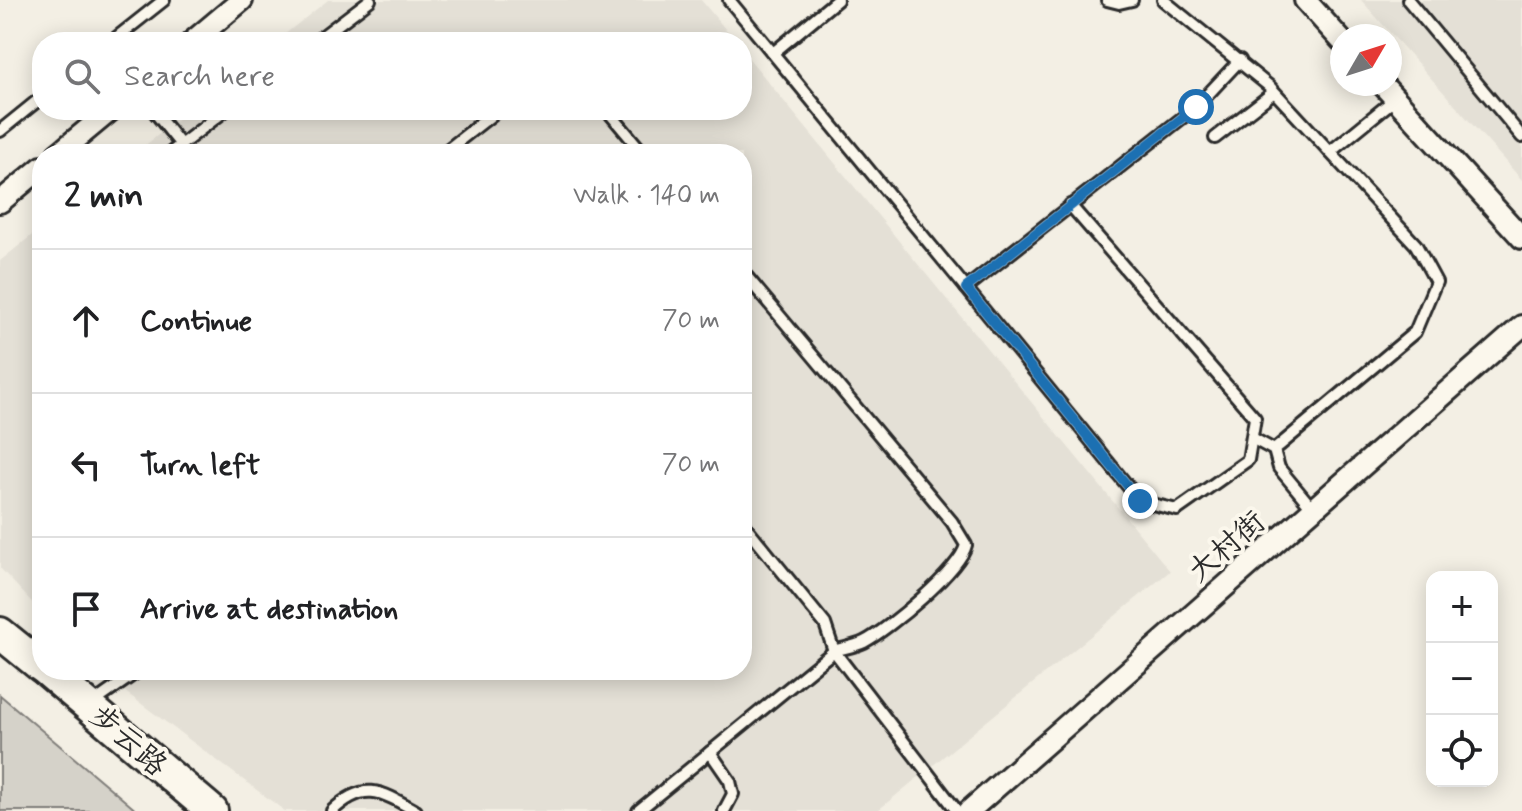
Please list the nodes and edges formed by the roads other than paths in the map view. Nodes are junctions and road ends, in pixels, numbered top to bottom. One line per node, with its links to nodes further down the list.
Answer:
1 (164, 0): 12 (lane)
2 (242, 0): 13 (street)
3 (370, 0): 14 (lane)
4 (729, 0): 15 (lane)
5 (837, 0): 15 (lane)
6 (1107, 0): 7 (lane)
7 (1132, 0)
8 (1163, 0): 16 (lane)
9 (1305, 0): 11 (street)
10 (1408, 0): 27 (lane)
11 (1330, 28)
12 (124, 32)
13 (204, 32)
14 (328, 32)
15 (773, 53): 40 (lane)
16 (1240, 60): 17 (lane); 37 (lane)
17 (1274, 92): 28 (lane); 34 (lane)
18 (1383, 96): 34 (lane)
19 (1393, 96): 38 (street)
20 (32, 105): 26 (lane)
21 (99, 120): 29 (street)
22 (161, 120): 30 (lane)
23 (213, 120): 31 (lane)
24 (485, 120): 32 (lane)
25 (615, 120): 33 (lane)
26 (0, 131)
27 (1522, 137)
28 (1215, 138)
29 (70, 144)
30 (180, 144)
31 (182, 144)
32 (455, 144)
33 (636, 144)
34 (1330, 152): 43 (lane)
35 (32, 175): 36 (street)
36 (0, 202)
37 (1070, 205): 40 (lane); 42 (lane)
38 (1522, 238)
39 (752, 283): 47 (lane)
40 (966, 288): 42 (lane)
41 (1522, 326): 44 (street, 大村街)
42 (1252, 438): 43 (lane)
43 (1274, 450): 44 (lane)
44 (1313, 509): 59 (street, 大村街)
45 (752, 534): 47 (lane)
46 (0, 633): 48 (street, 步云路)
47 (834, 651): 52 (lane); 58 (lane)
48 (32, 658)
49 (59, 680): 51 (street, 步云路)
50 (126, 680): 51 (lane)
51 (90, 706): 53 (street, 步云路)
52 (710, 752): 56 (lane); 57 (lane)
53 (212, 811)
54 (332, 811): 55 (lane)
55 (416, 811)
56 (638, 811)
57 (724, 811)
58 (957, 811)
59 (969, 811)

